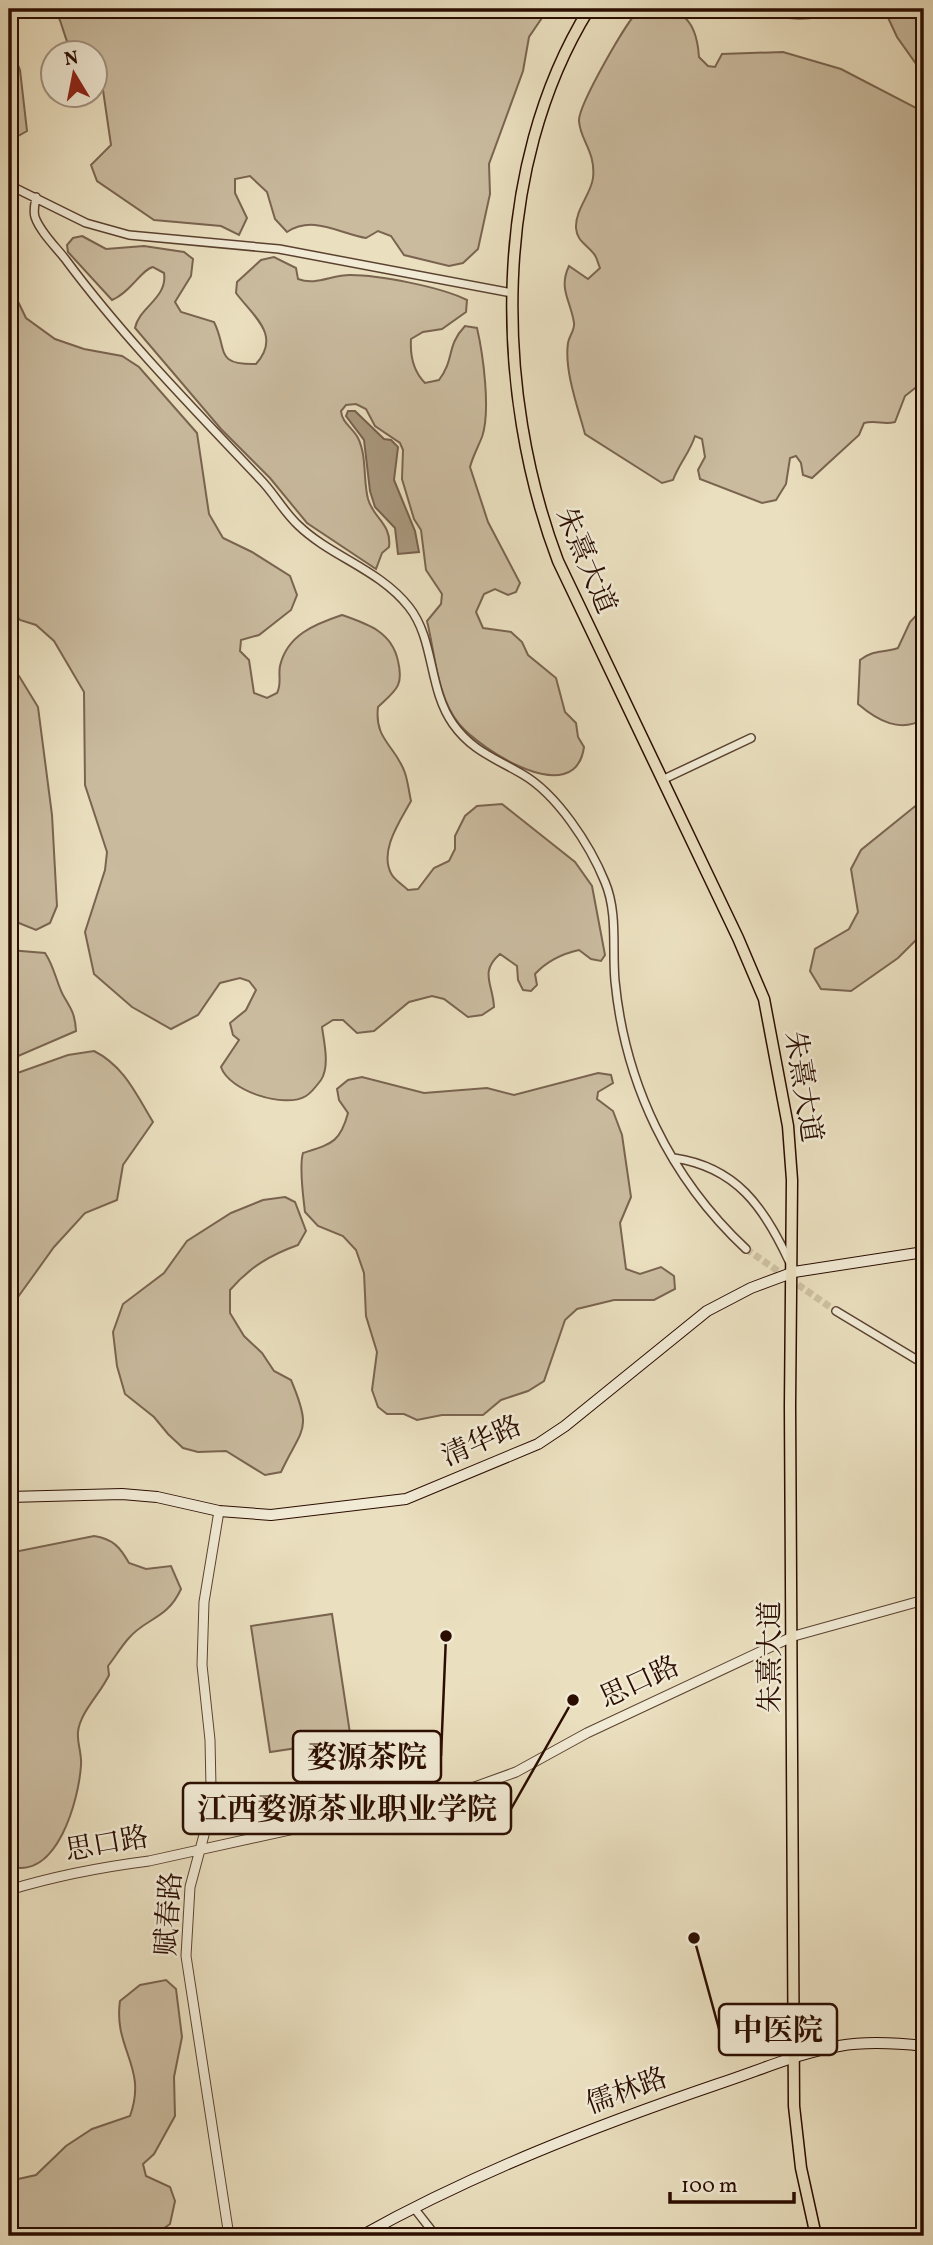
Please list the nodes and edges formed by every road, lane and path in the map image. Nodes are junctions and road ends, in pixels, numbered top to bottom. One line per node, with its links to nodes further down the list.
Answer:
1 (589, 9): 4 (main road, 朱熹大道)
2 (9, 185): 3 (street)
3 (36, 197): 4 (street); 7 (street)
4 (512, 293): 6 (main road, 朱熹大道)
5 (751, 738): 6 (street)
6 (662, 780): 10 (main road, 朱熹大道)
7 (674, 1158): 8 (street); 10 (street)
8 (746, 1249)
9 (924, 1252): 10 (main road, 清华路)
10 (794, 1272): 14 (main road, 清华路); 16 (main road, 朱熹大道)
11 (836, 1311): 12 (street)
12 (924, 1364)
13 (9, 1497): 14 (main road, 清华路)
14 (219, 1511): 17 (street, 赋春路)
15 (924, 1600): 16 (street, 思口路)
16 (794, 1636): 17 (street, 思口路); 20 (main road, 朱熹大道)
17 (198, 1851): 18 (street, 思口路); 22 (street, 赋春路)
18 (9, 1890)
19 (924, 2046): 20 (main road, 儒林路)
20 (795, 2057): 21 (main road, 儒林路); 25 (main road, 朱熹大道)
21 (414, 2208): 23 (main road, 儒林路); 24 (street)
22 (229, 2236)
23 (361, 2236)
24 (436, 2236)
25 (816, 2236)

